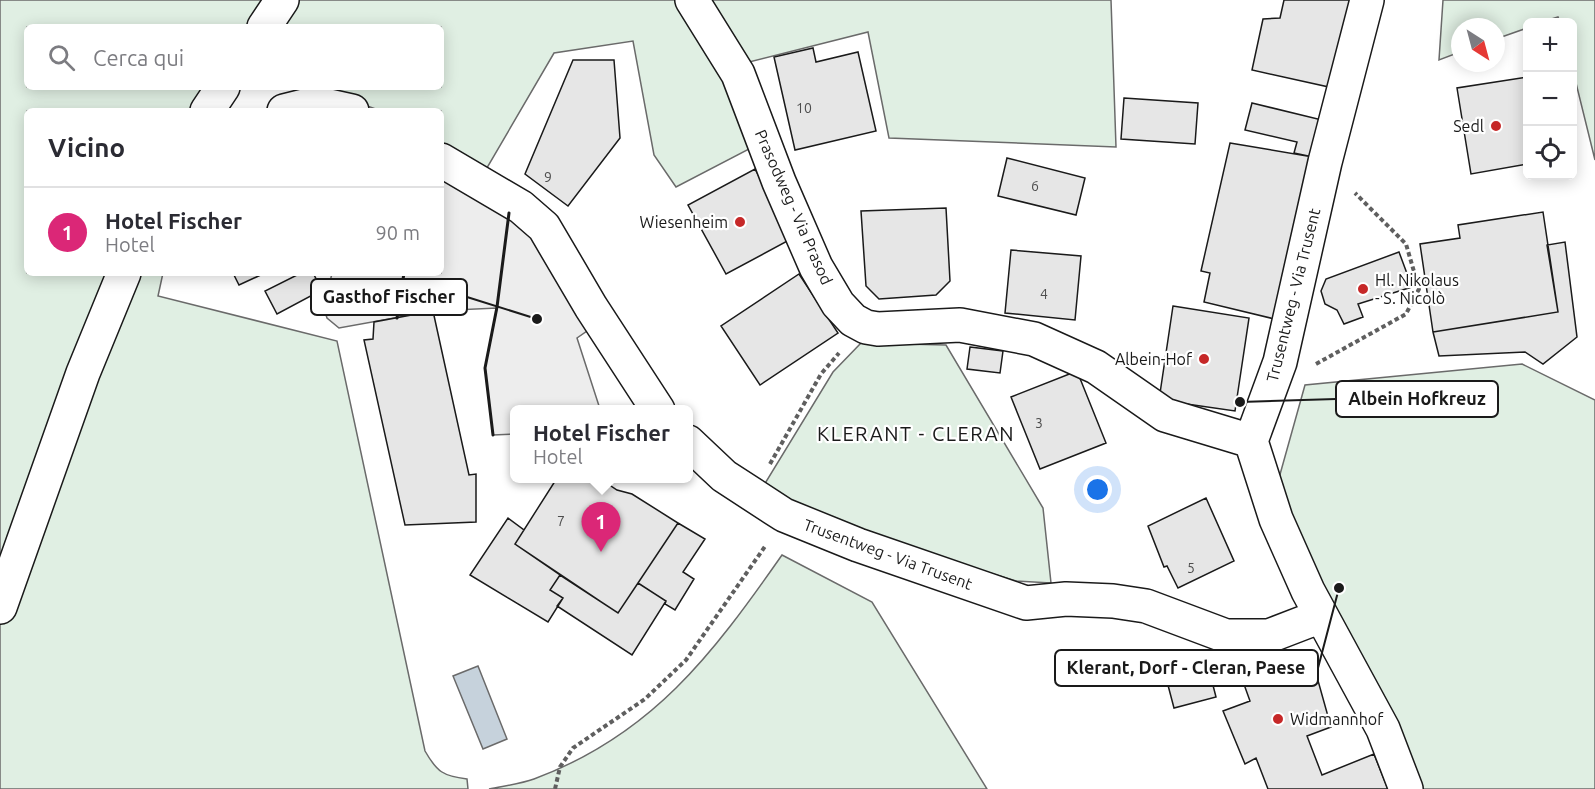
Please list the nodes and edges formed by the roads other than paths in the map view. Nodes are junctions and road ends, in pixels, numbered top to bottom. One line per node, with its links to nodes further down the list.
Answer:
1 (282, 0): 4 (street)
2 (692, 0): 12 (street, Prasodweg - Via Prasod)
3 (1367, 0): 12 (street, Trusentweg - Via Trusent)
4 (266, 24)
5 (221, 90): 6 (street)
6 (209, 108)
7 (296, 108): 8 (street)
8 (338, 108)
9 (444, 162): 11 (street)
10 (123, 276): 14 (street)
11 (655, 405)
12 (1251, 441): 15 (street)
13 (693, 447): 15 (street, Trusentweg - Via Trusent)
14 (0, 607)
15 (1321, 616): 16 (street)
16 (1407, 789)

